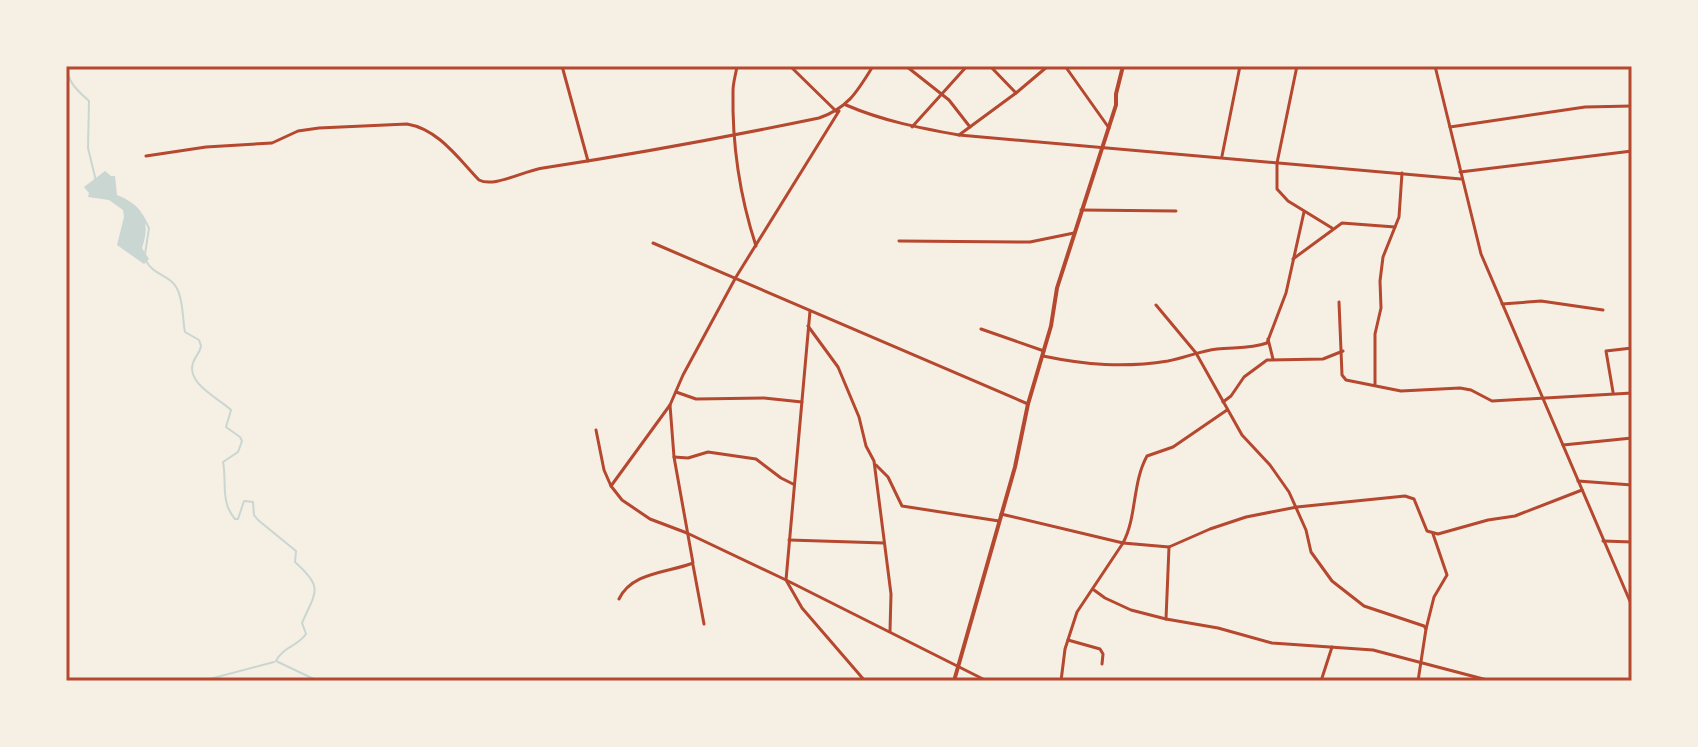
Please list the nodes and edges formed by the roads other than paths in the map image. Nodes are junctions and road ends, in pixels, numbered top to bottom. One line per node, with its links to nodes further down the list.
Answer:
1 (562, 66): 29 (street)
2 (737, 66): 23 (street)
3 (790, 66): 18 (street)
4 (873, 66): 16 (street)
5 (906, 66): 14 (street)
6 (967, 66): 14 (street)
7 (990, 66): 15 (street)
8 (1048, 66): 15 (street)
9 (1065, 66): 22 (street)
10 (1123, 66): 22 (street)
11 (1240, 66): 28 (street)
12 (1297, 66): 30 (street)
13 (1435, 66): 21 (street)
14 (941, 93): 19 (street); 20 (street)
15 (1016, 93): 20 (street)
16 (846, 105): 18 (street); 19 (street)
17 (1632, 106): 21 (street)
18 (838, 111): 23 (street); 42 (street)
19 (912, 127): 24 (street)
20 (970, 127): 24 (street)
21 (1450, 127): 31 (street)
22 (1109, 128): 25 (street)
23 (734, 135): 29 (street); 42 (street)
24 (959, 135): 25 (street)
25 (1101, 149): 28 (street); 34 (street)
26 (1632, 151): 31 (street)
27 (146, 156): 29 (street)
28 (1222, 156): 30 (street)
29 (588, 161)
30 (1277, 163): 32 (street); 36 (street)
31 (1460, 172): 33 (street)
32 (1402, 173): 33 (street); 37 (street)
33 (1461, 179): 46 (street)
34 (1081, 210): 35 (street); 39 (street)
35 (1176, 211)
36 (1304, 212): 38 (street); 43 (street)
37 (1395, 227): 38 (street); 58 (street)
38 (1332, 228): 43 (street)
39 (1074, 233): 40 (street); 56 (street)
40 (899, 241)
41 (653, 243): 44 (street)
42 (756, 246): 44 (street)
43 (1293, 259): 52 (street)
44 (736, 277): 49 (street); 59 (street)
45 (1339, 302): 54 (street)
46 (1502, 304): 48 (street); 62 (street)
47 (1156, 305): 55 (street)
48 (1603, 310)
49 (810, 311): 50 (street); 65 (street)
50 (808, 326): 63 (street); 72 (street)
51 (981, 329): 56 (street)
52 (1268, 339): 55 (street); 57 (street)
53 (1632, 348): 60 (street)
54 (1343, 351): 57 (street); 58 (street)
55 (1196, 353): 56 (street); 64 (street)
56 (1043, 354): 65 (street)
57 (1273, 359): 64 (street)
58 (1375, 384): 62 (street)
59 (675, 391): 63 (street); 66 (street)
60 (1613, 393): 61 (street); 62 (street)
61 (1632, 393)
62 (1541, 399): 70 (street)
63 (802, 402): 74 (street)
64 (1223, 402): 67 (street)
65 (1028, 404): 79 (street)
66 (670, 405): 71 (street); 76 (street)
67 (1227, 410): 78 (street); 87 (street)
68 (596, 430): 76 (street)
69 (1632, 438): 70 (street)
70 (1563, 445): 73 (street)
71 (674, 457): 74 (street); 81 (street)
72 (874, 461): 80 (street); 86 (street)
73 (1578, 481): 75 (street); 77 (street)
74 (793, 484): 83 (street)
75 (1632, 485)
76 (611, 486): 81 (street)
77 (1582, 490): 82 (street); 84 (street)
78 (1297, 507): 82 (street); 88 (street); 96 (street)
79 (1001, 514): 80 (street); 87 (street)
80 (999, 521): 102 (street)
81 (687, 533): 89 (street); 90 (street)
82 (1433, 534): 96 (street)
83 (789, 540): 86 (street); 90 (street)
84 (1603, 541): 85 (street); 93 (street)
85 (1632, 542)
86 (884, 543): 97 (street)
87 (1123, 543): 88 (street); 91 (street)
88 (1169, 547): 94 (street)
89 (693, 563): 92 (street); 95 (street)
90 (786, 580): 97 (street); 103 (street)
91 (1094, 590): 94 (street); 98 (street)
92 (619, 599)
93 (1632, 606)
94 (1166, 619): 99 (street)
95 (704, 624)
96 (1426, 629): 100 (street)
97 (890, 631): 102 (street)
98 (1068, 640): 101 (street); 106 (street)
99 (1332, 646): 100 (street); 107 (street)
100 (1422, 661): 108 (street); 109 (street)
101 (1102, 664)
102 (958, 665): 104 (street); 105 (street)
103 (865, 681)
104 (954, 681)
105 (987, 681)
106 (1061, 681)
107 (1321, 681)
108 (1418, 681)
109 (1491, 681)

